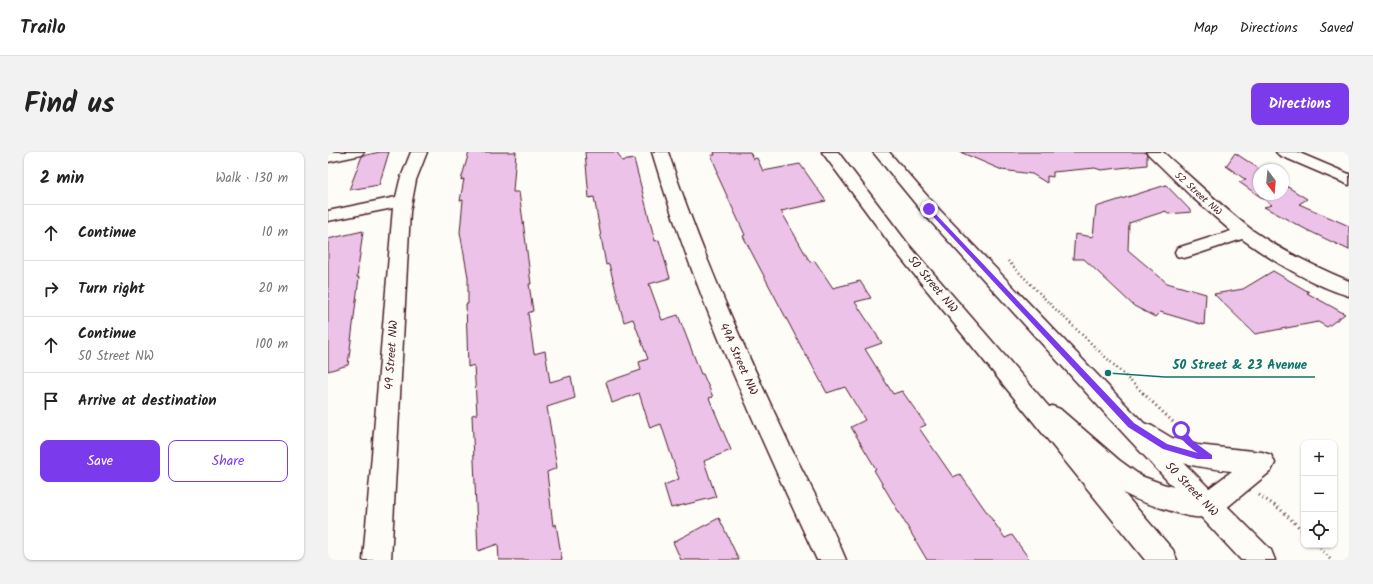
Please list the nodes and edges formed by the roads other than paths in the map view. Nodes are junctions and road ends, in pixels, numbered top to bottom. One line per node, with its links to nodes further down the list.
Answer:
1 (356, 152): 8 (street)
2 (419, 152): 10 (street, 49 Street NW)
3 (660, 152): 19 (street, 49A Street NW)
4 (830, 152): 15 (street, 50 Street NW)
5 (881, 152): 16 (street, 50 Street NW)
6 (1154, 152): 12 (street, 52 Street NW)
7 (1284, 152): 9 (street)
8 (328, 157)
9 (1349, 180)
10 (402, 201): 11 (street); 18 (street, 49 Street NW)
11 (328, 216)
12 (1245, 232): 13 (street); 14 (street, 52 Street NW)
13 (1184, 252)
14 (1349, 289)
15 (1016, 384): 17 (street); 20 (street, 50 Street NW)
16 (1131, 425): 17 (street, 50 Street NW); 17 (street)
17 (1209, 505): 21 (street, 50 Street NW)
18 (377, 560)
19 (832, 560)
20 (1163, 560)
21 (1261, 560)

